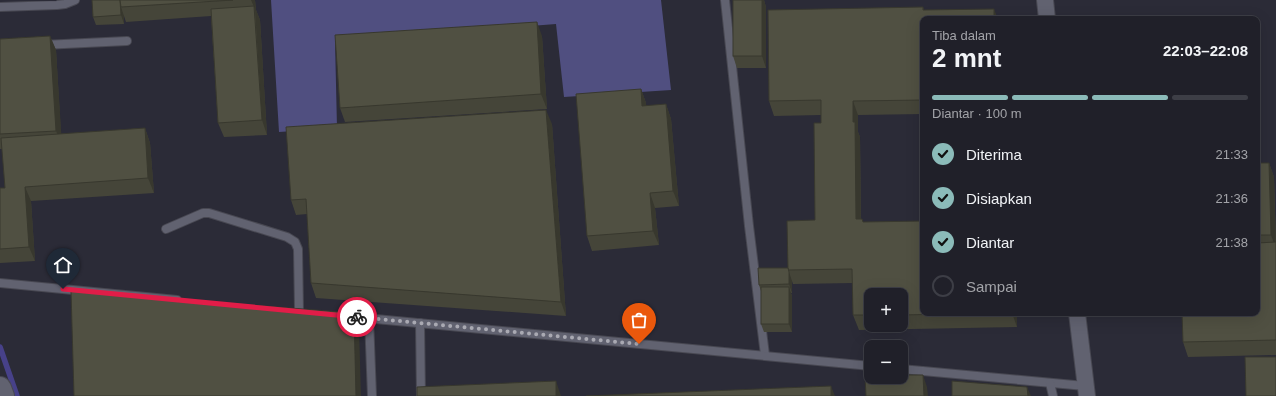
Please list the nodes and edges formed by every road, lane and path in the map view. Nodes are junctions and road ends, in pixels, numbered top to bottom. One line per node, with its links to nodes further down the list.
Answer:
1 (75, 0): 4 (lane)
2 (725, 0): 16 (lane)
3 (1045, 0): 5 (street)
4 (0, 7)
5 (1047, 16)
6 (127, 41): 7 (lane)
7 (32, 46)
8 (166, 229): 11 (lane)
9 (0, 283): 10 (lane)
10 (189, 301)
11 (299, 311)
12 (338, 315): 14 (lane)
13 (1077, 316): 21 (street)
14 (369, 318): 15 (lane); 23 (lane)
15 (420, 323): 16 (lane); 24 (lane)
16 (765, 355): 17 (lane)
17 (864, 365)
18 (908, 370): 19 (lane)
19 (1050, 383): 21 (lane); 25 (lane)
20 (0, 388): 22 (street)
21 (1086, 391)
22 (3, 396)
23 (372, 396)
24 (421, 396)
25 (1053, 396)

